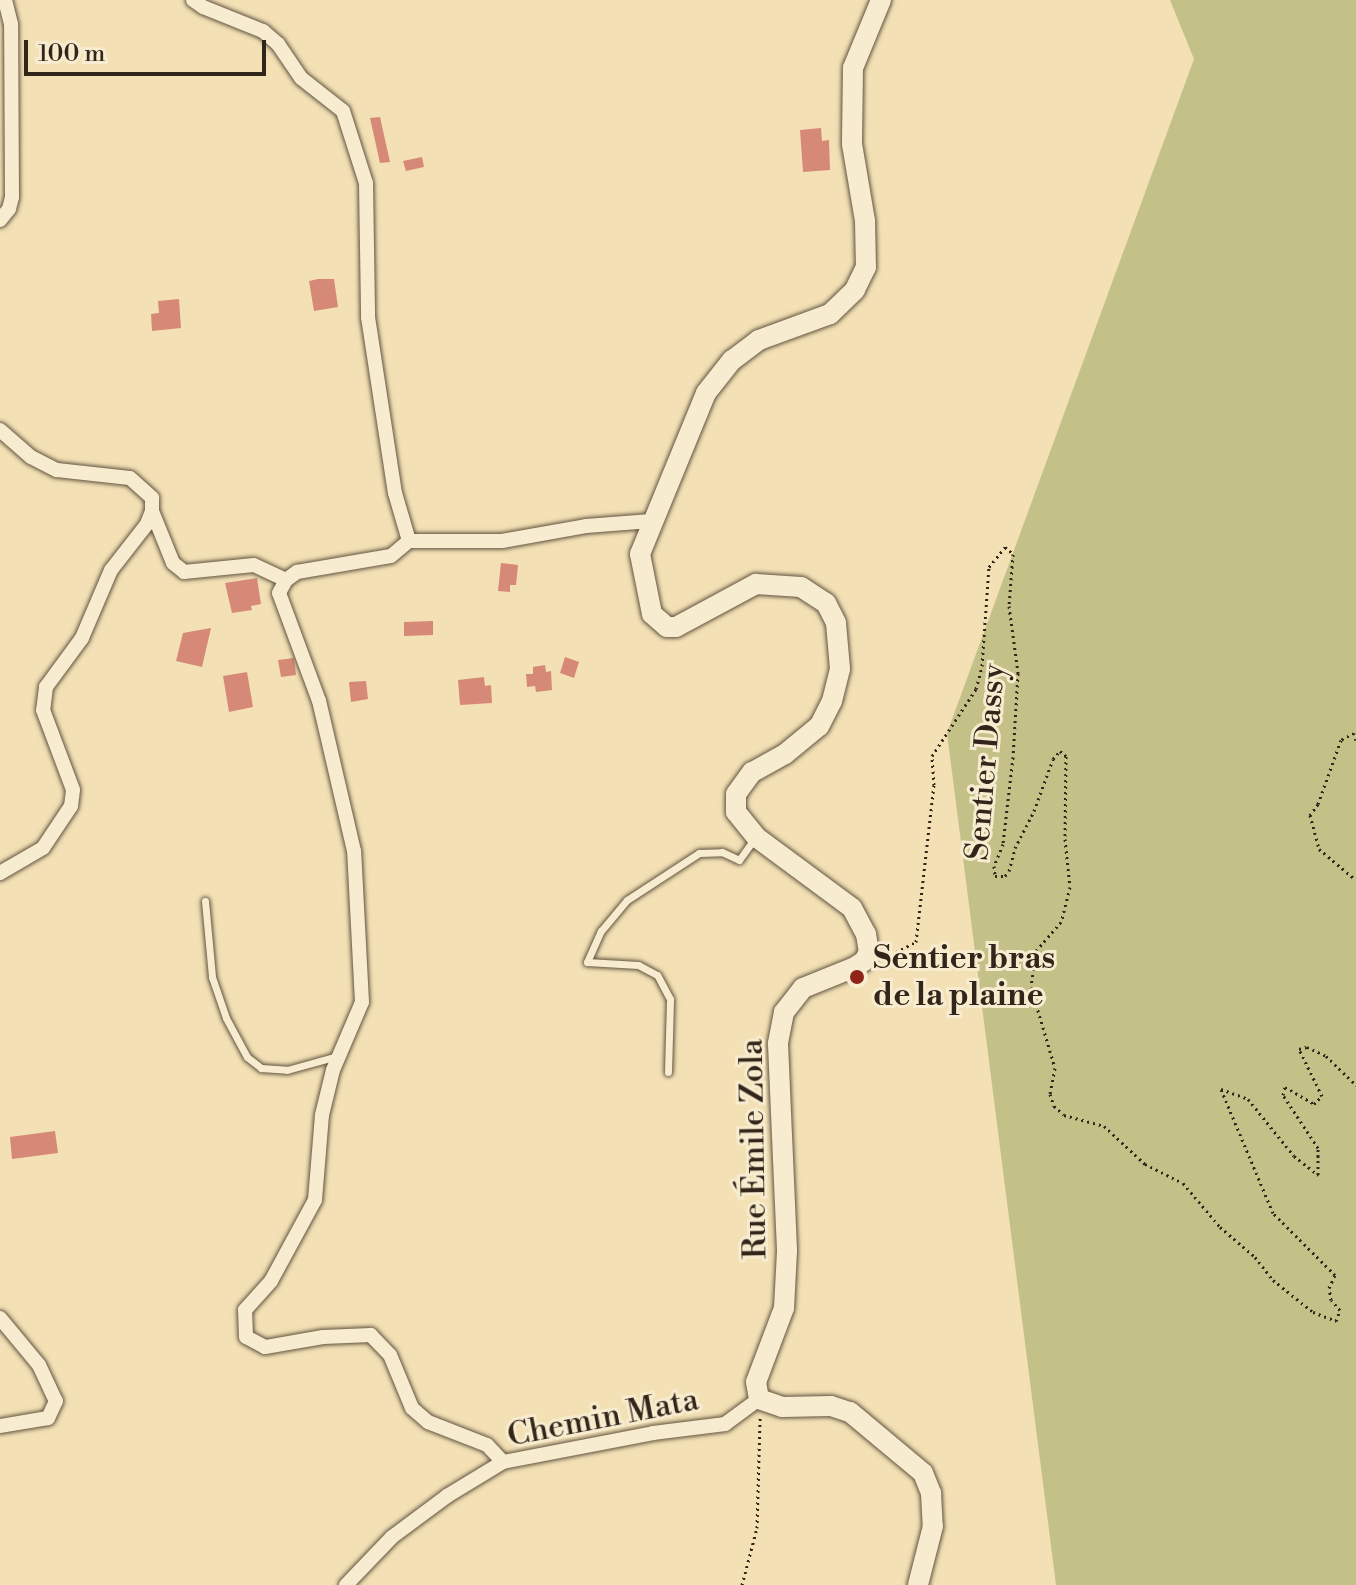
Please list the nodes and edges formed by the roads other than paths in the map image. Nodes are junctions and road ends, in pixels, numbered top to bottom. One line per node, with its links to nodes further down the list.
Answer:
1 (5, 0): 4 (street)
2 (193, 0): 8 (street)
3 (881, 0): 7 (main road, Rue Émile Zola)
4 (0, 220)
5 (0, 430): 6 (street)
6 (152, 511): 9 (street); 11 (street)
7 (651, 521): 8 (street); 10 (main road, Rue Émile Zola)
8 (409, 541): 9 (street)
9 (286, 580): 13 (street)
10 (756, 837): 14 (lane); 16 (main road, Rue Émile Zola)
11 (0, 873)
12 (205, 901): 13 (lane)
13 (339, 1056): 18 (street)
14 (668, 1072)
15 (0, 1318): 17 (street)
16 (759, 1399): 18 (street, Chemin Mata); 20 (main road)
17 (0, 1426)
18 (503, 1462): 19 (street, Chemin Mata)
19 (346, 1585)
20 (918, 1585)

